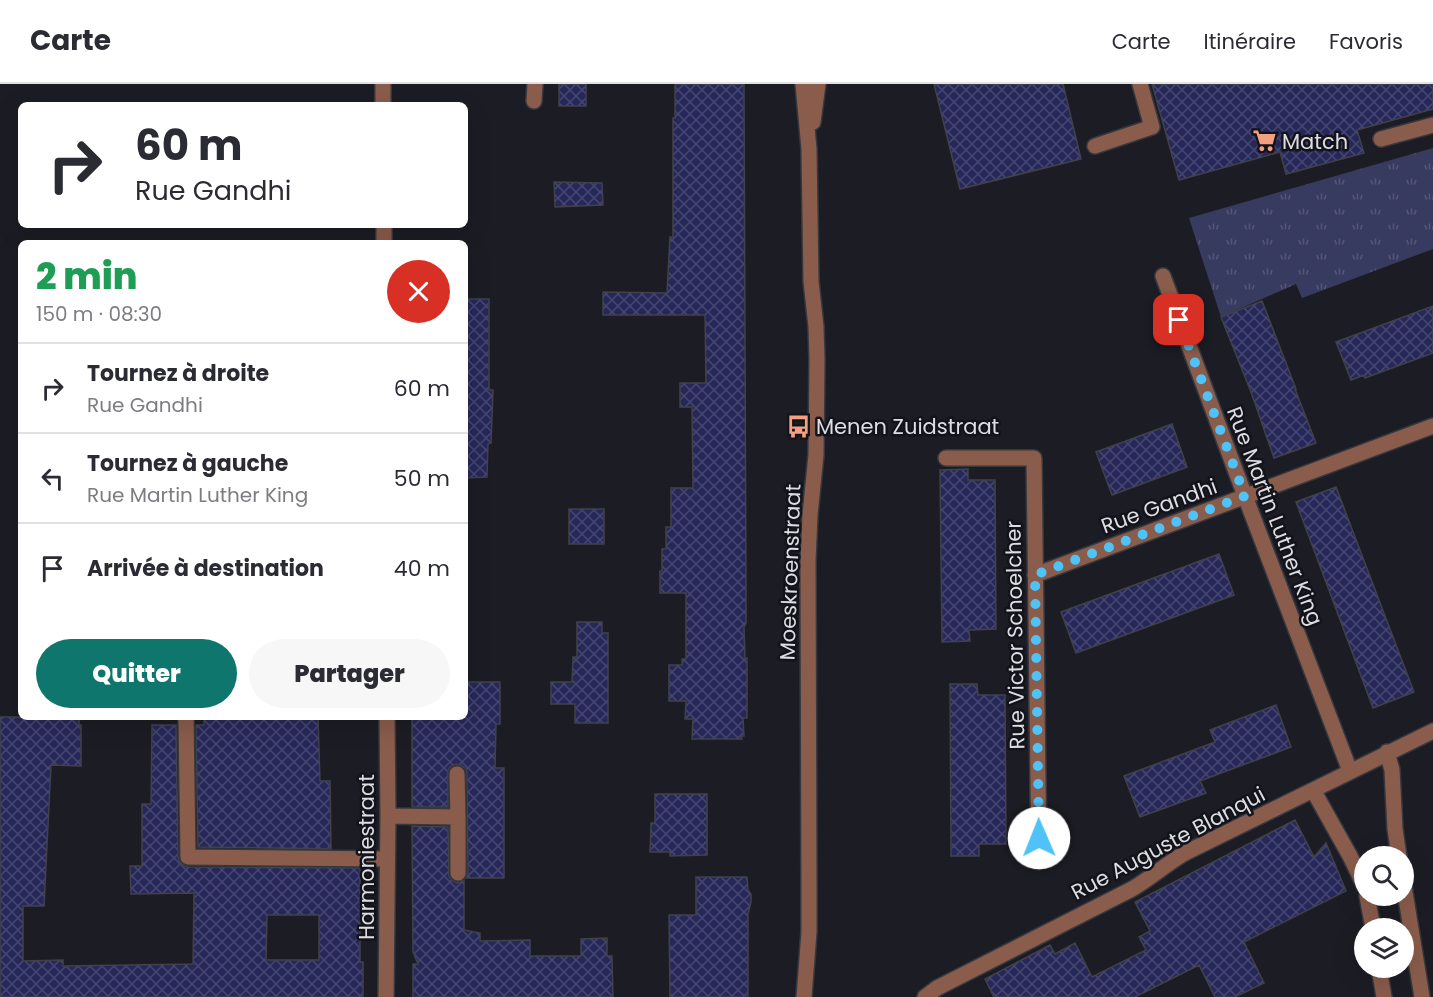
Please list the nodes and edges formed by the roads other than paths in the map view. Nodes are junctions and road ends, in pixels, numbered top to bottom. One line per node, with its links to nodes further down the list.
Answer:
1 (383, 84): 7 (street)
2 (535, 84): 6 (street)
3 (803, 84): 11 (street, Moeskroenstraat)
4 (818, 84): 11 (street, Moeskroenstraat)
5 (1140, 84): 10 (street)
6 (534, 101)
7 (383, 102)
8 (1433, 125): 9 (street)
9 (1381, 139)
10 (1095, 146)
11 (809, 149): 34 (street, Moeskroenstraat)
12 (1163, 276): 15 (street, Rue Martin Luther King)
13 (1433, 426): 15 (street, Rue Gandhi)
14 (946, 458): 16 (street, Rue Victor Schoelcher)
15 (1245, 496): 16 (street, Rue Gandhi); 21 (street, Rue Martin Luther King)
16 (1035, 575): 28 (street, Rue Victor Schoelcher)
17 (186, 720): 27 (street)
18 (387, 720): 24 (street, Harmoniestraat)
19 (1433, 730): 20 (street, Rue Auguste Blanqui)
20 (1387, 752): 21 (street, Rue Auguste Blanqui); 26 (street)
21 (1350, 771): 23 (street, Rue Auguste Blanqui)
22 (457, 774): 25 (street)
23 (1313, 790): 29 (street); 35 (street, Rue Auguste Blanqui)
24 (388, 816): 25 (street); 27 (street, Harmoniestraat)
25 (458, 817): 30 (street)
26 (1398, 846)
27 (387, 859): 33 (street, Harmoniestraat)
28 (1039, 862)
29 (1354, 864)
30 (458, 873)
31 (1407, 906): 37 (street)
32 (1381, 978): 36 (street)
33 (386, 997)
34 (804, 997)
35 (925, 997)
36 (1384, 997)
37 (1422, 997)

